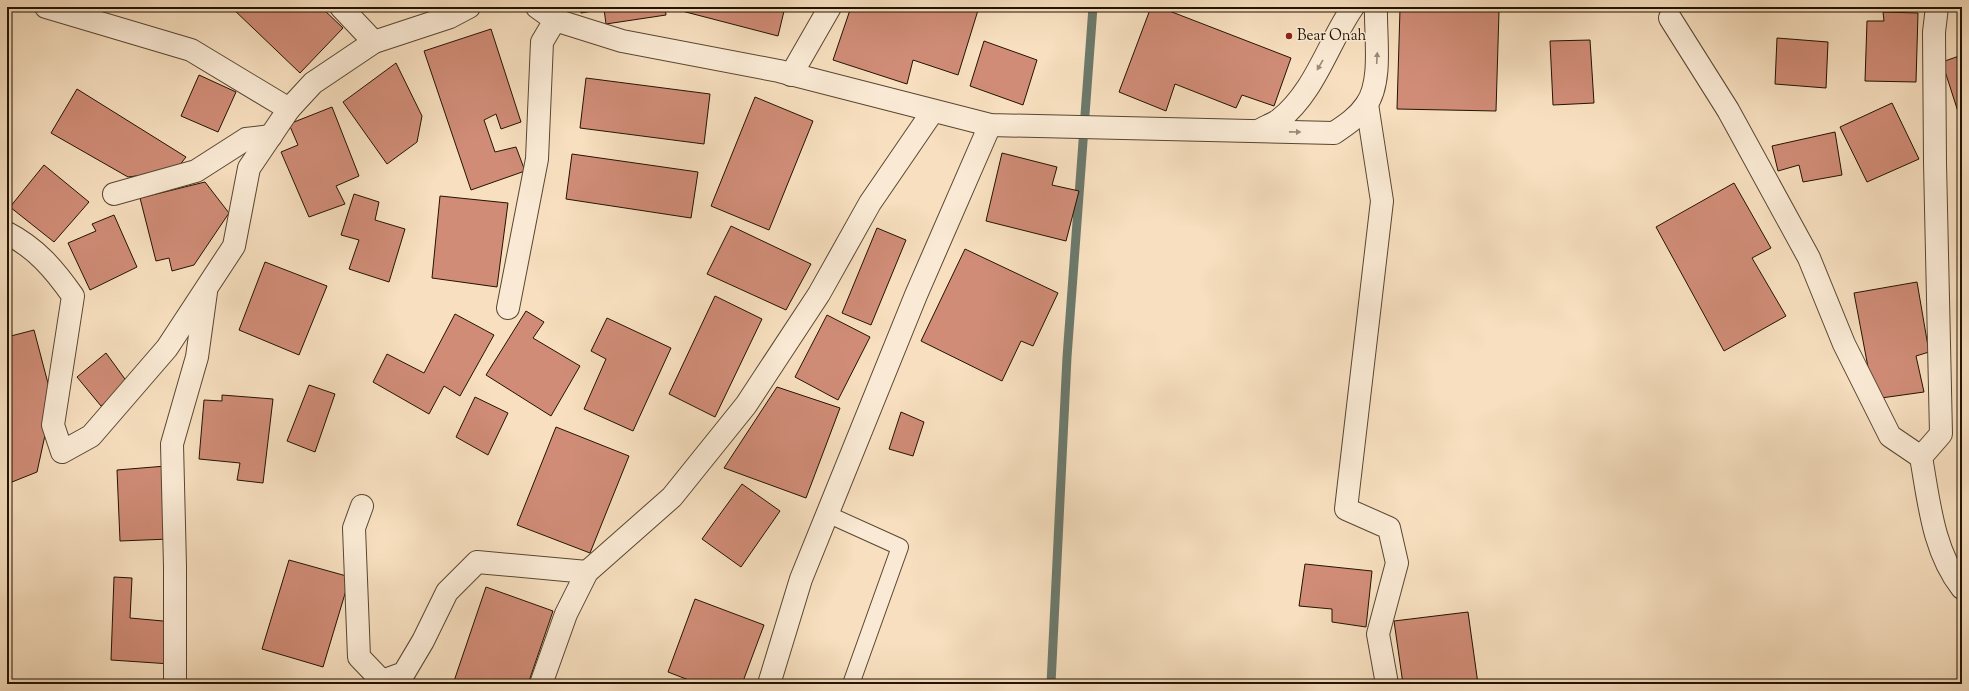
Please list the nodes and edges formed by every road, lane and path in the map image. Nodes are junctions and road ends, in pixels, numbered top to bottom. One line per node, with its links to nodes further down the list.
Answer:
1 (46, 7): 14 (street)
2 (341, 7): 11 (street)
3 (469, 7): 11 (street)
4 (537, 7): 10 (street)
5 (830, 7): 12 (street)
6 (1353, 7): 17 (street, one-way to 17)
7 (1376, 7): 13 (street, one-way to 7)
8 (1938, 7): 23 (street)
9 (1670, 18): 23 (street)
10 (555, 20): 12 (street); 22 (street)
11 (374, 42): 14 (street)
12 (791, 75): 15 (street)
13 (1367, 104): 17 (street, one-way to 13); 32 (street)
14 (289, 109): 18 (street)
15 (933, 111): 16 (street); 26 (street)
16 (990, 125): 17 (street); 25 (street)
17 (1256, 131)
18 (271, 136): 19 (street); 21 (street)
19 (114, 194)
20 (7, 233): 21 (street)
21 (207, 287): 28 (street)
22 (508, 308)
23 (1921, 457): 27 (street)
24 (362, 506): 26 (street)
25 (827, 514): 30 (street); 31 (lane)
26 (587, 572): 29 (street)
27 (1962, 588)
28 (175, 684)
29 (541, 684)
30 (769, 684)
31 (852, 684)
32 (1388, 684)

